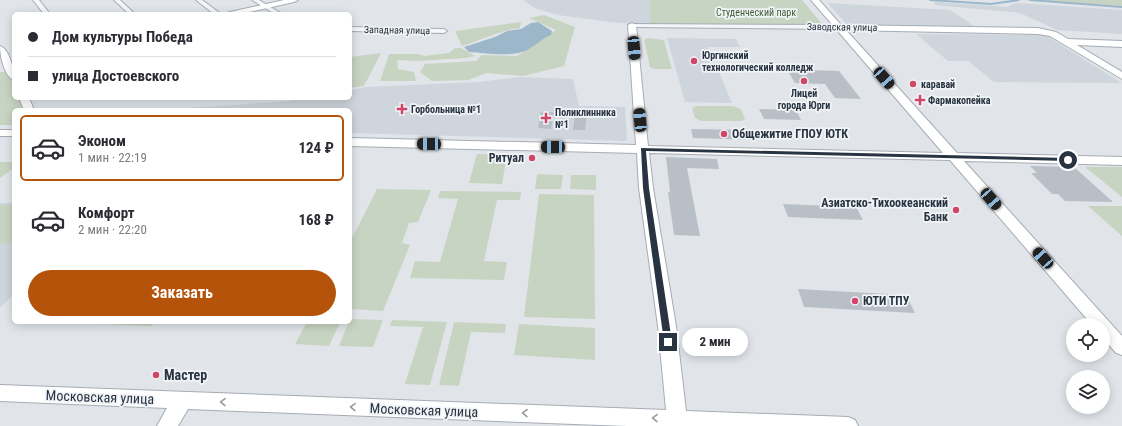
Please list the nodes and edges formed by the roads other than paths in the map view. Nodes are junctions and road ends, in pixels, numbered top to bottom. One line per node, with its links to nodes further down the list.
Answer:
1 (36, 0): 8 (street)
2 (117, 0): 9 (street)
3 (199, 0): 10 (street)
4 (255, 0): 7 (street)
5 (294, 0): 7 (street)
6 (815, 0): 14 (street)
7 (265, 6): 11 (street); 12 (street)
8 (45, 12)
9 (130, 12)
10 (215, 12)
11 (239, 12)
12 (275, 12)
13 (632, 25): 14 (street, Заводская улица); 26 (street)
14 (838, 27): 17 (street, Заводская улица); 27 (street)
15 (352, 29): 16 (street, Западная улица)
16 (444, 31)
17 (1067, 42): 18 (street); 22 (street)
18 (1122, 44)
19 (0, 49): 20 (street)
20 (7, 64): 21 (street)
21 (12, 73)
22 (1122, 76)
23 (0, 133): 24 (street)
24 (12, 133)
25 (352, 142): 26 (street)
26 (643, 149): 27 (street); 34 (street)
27 (954, 157): 28 (street); 29 (street)
28 (1122, 161)
29 (1096, 318)
30 (1110, 334): 31 (street)
31 (1122, 348)
32 (0, 393): 33 (street, Московская улица)
33 (183, 400): 34 (street, Московская улица, one-way to 33); 35 (street)
34 (677, 419): 36 (street, Московская улица)
35 (167, 426)
36 (848, 426)

